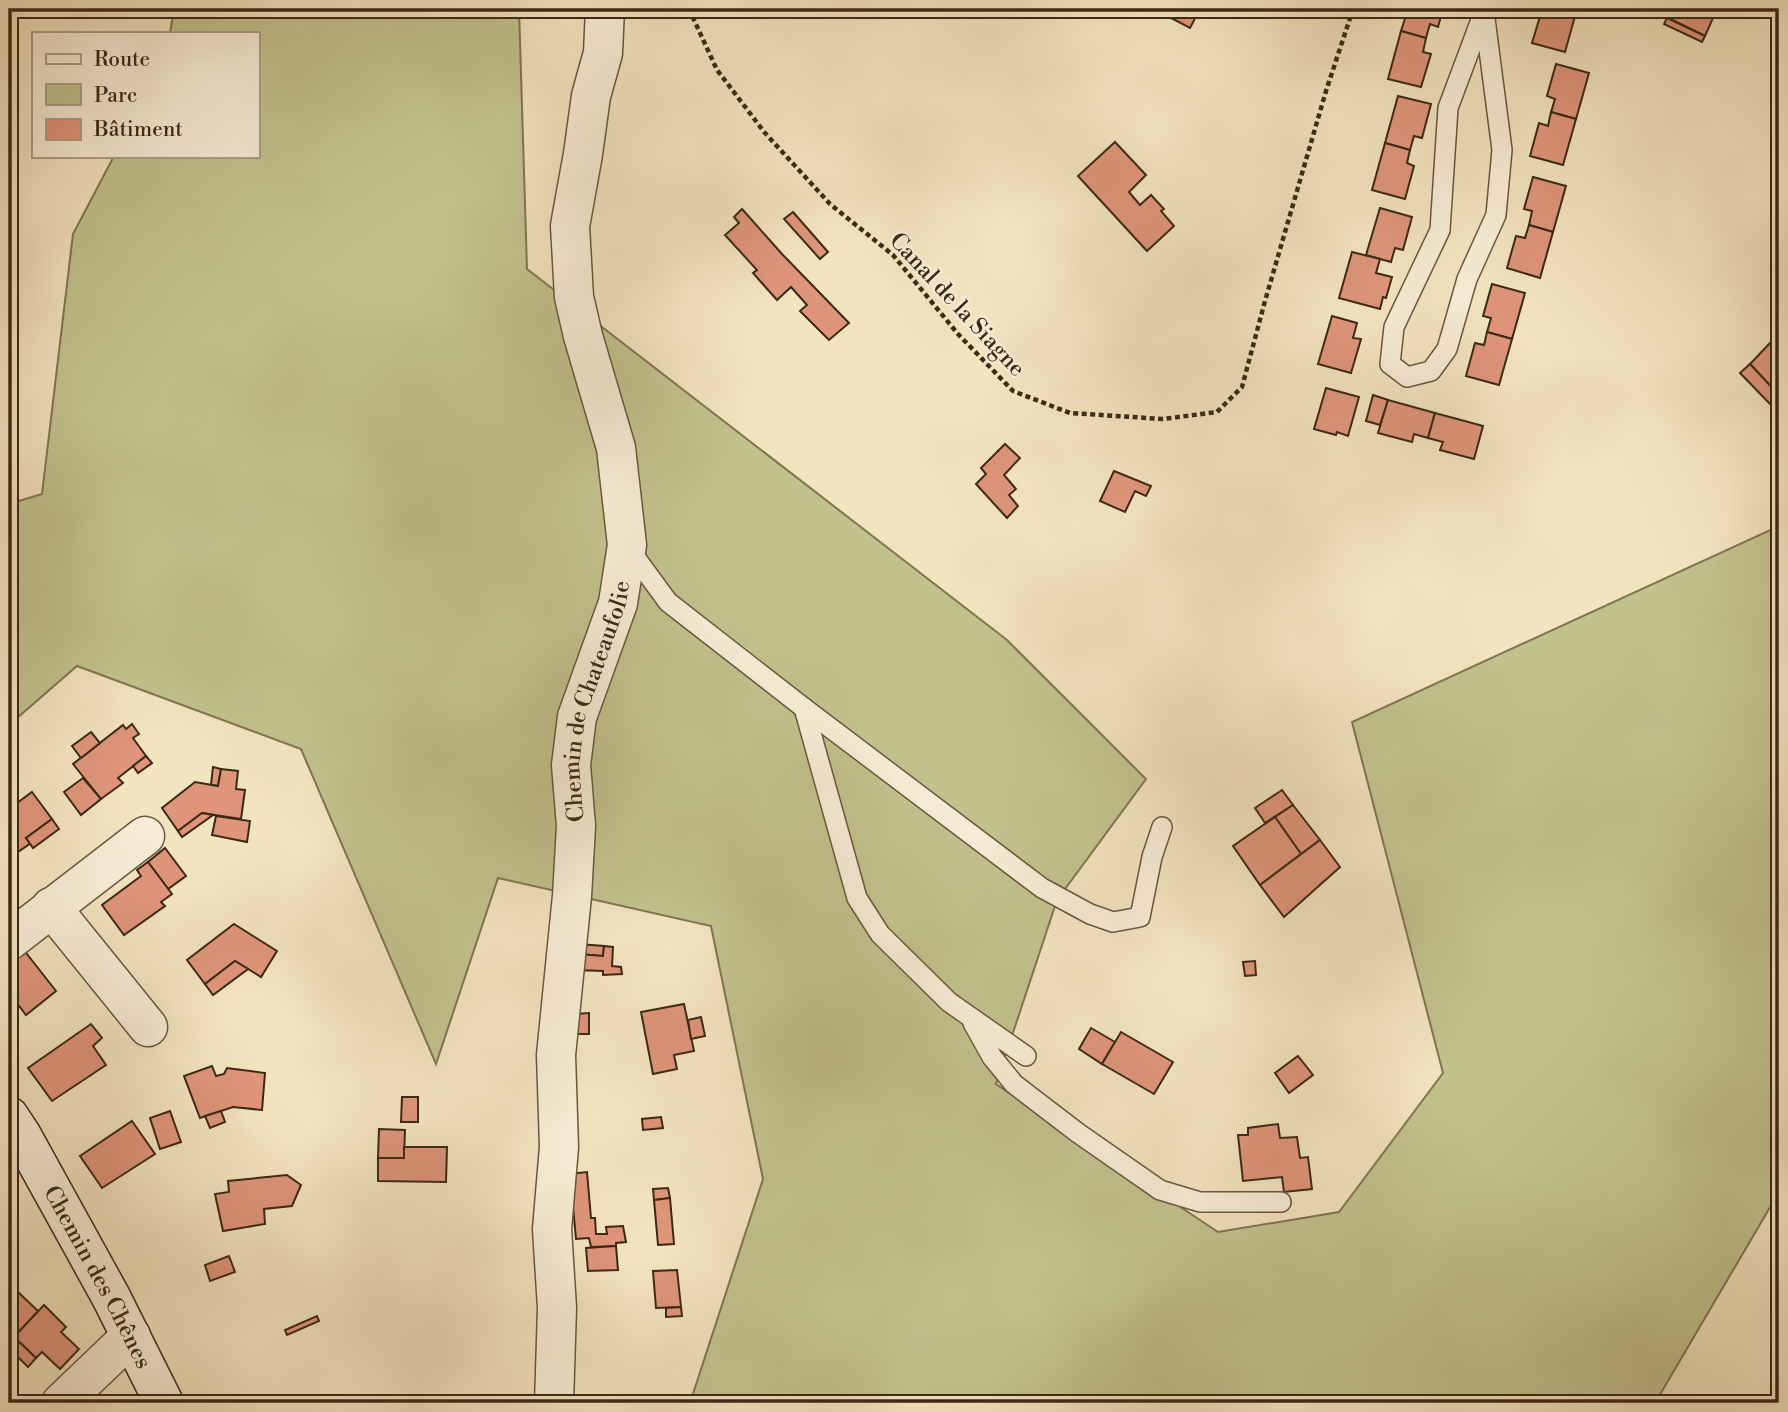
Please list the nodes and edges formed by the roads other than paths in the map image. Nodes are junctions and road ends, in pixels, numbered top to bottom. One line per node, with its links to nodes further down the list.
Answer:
1 (605, 9): 3 (street, Chemin de Chateaufolie)
2 (1485, 10): 2 (lane)
3 (627, 545): 4 (lane); 17 (street, Chemin de Chateaufolie)
4 (804, 708): 5 (lane); 9 (lane)
5 (1162, 827)
6 (145, 836): 7 (street)
7 (51, 907): 8 (street); 10 (street)
8 (9, 941)
9 (969, 1016): 11 (lane); 13 (lane)
10 (148, 1027)
11 (1026, 1056)
12 (9, 1115): 14 (street, Chemin des Chênes)
13 (1281, 1202)
14 (131, 1336): 15 (street); 16 (street, Chemin des Chênes)
15 (61, 1403)
16 (164, 1403)
17 (554, 1403)

